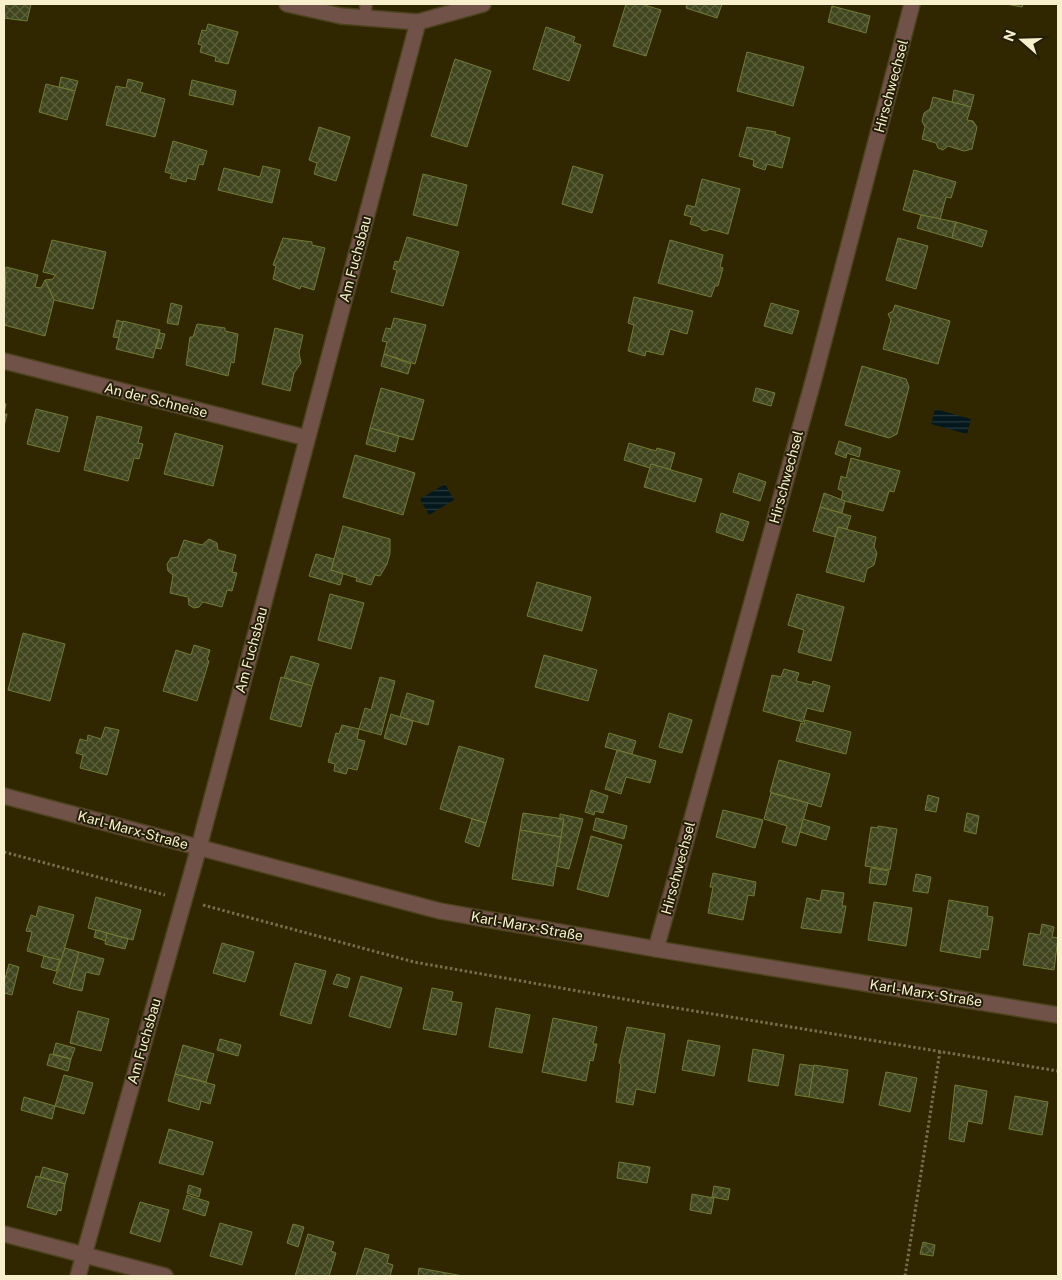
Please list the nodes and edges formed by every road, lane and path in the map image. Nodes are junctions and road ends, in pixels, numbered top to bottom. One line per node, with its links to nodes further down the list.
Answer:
1 (287, 4): 4 (street)
2 (483, 4): 5 (street)
3 (912, 4): 12 (street, Hirschwechsel)
4 (365, 11): 5 (street)
5 (418, 22): 7 (street, Am Fuchsbau)
6 (4, 362): 7 (street, An der Schneise)
7 (307, 438): 9 (street, Am Fuchsbau)
8 (4, 796): 9 (street, Karl-Marx-Straße)
9 (198, 847): 11 (street, Am Fuchsbau); 12 (street, Karl-Marx-Straße)
10 (4, 852): 11 (path)
11 (184, 900): 14 (path); 17 (street, Am Fuchsbau)
12 (656, 949): 13 (street, Karl-Marx-Straße)
13 (1058, 1015)
14 (940, 1051): 15 (path); 20 (path)
15 (1058, 1071)
16 (4, 1234): 17 (street)
17 (84, 1255): 18 (street, Am Fuchsbau); 19 (street)
18 (78, 1276)
19 (164, 1276)
20 (905, 1276)

